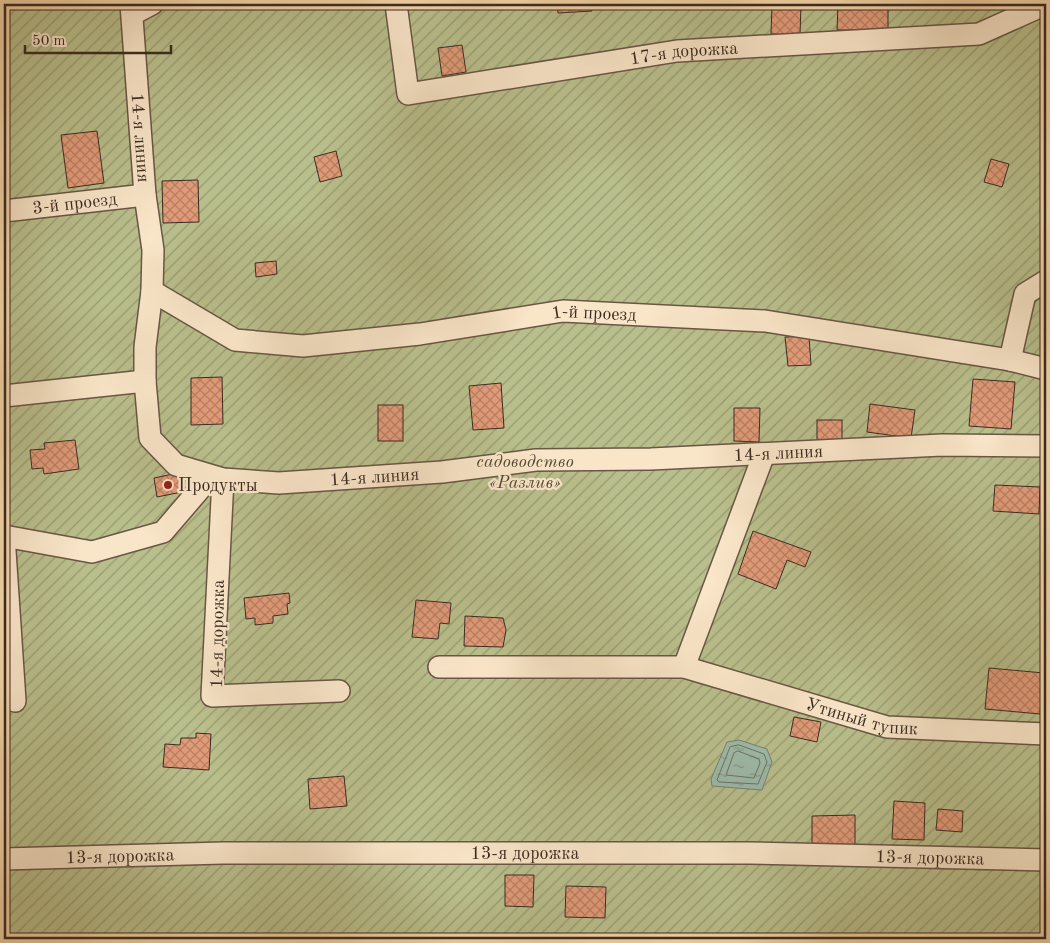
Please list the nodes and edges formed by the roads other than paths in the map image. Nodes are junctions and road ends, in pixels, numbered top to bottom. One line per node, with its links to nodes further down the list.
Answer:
1 (152, 4): 4 (street)
2 (396, 4): 3 (street, 17-я дорожка)
3 (1046, 4)
4 (132, 9): 5 (street, 14-я линия)
5 (145, 195): 6 (street, 3-й проезд); 8 (street, 14-я линия)
6 (4, 211)
7 (1046, 281): 9 (street)
8 (152, 291): 9 (street, 1-й проезд); 11 (street, 14-я линия)
9 (1010, 360): 10 (street, 1-й проезд)
10 (1046, 369)
11 (145, 381): 12 (street); 15 (street, 14-я линия)
12 (4, 396)
13 (1046, 446): 14 (street, 14-я линия)
14 (764, 454): 15 (street, 14-я линия); 18 (street)
15 (217, 478): 16 (street); 19 (street, 14-я дорожка)
16 (4, 536): 20 (street)
17 (439, 667): 18 (street, Утиный тупик)
18 (684, 667): 21 (street, Утиный тупик)
19 (339, 691)
20 (15, 701)
21 (1046, 734)
22 (4, 859): 23 (street, 13-я дорожка)
23 (1046, 860)

